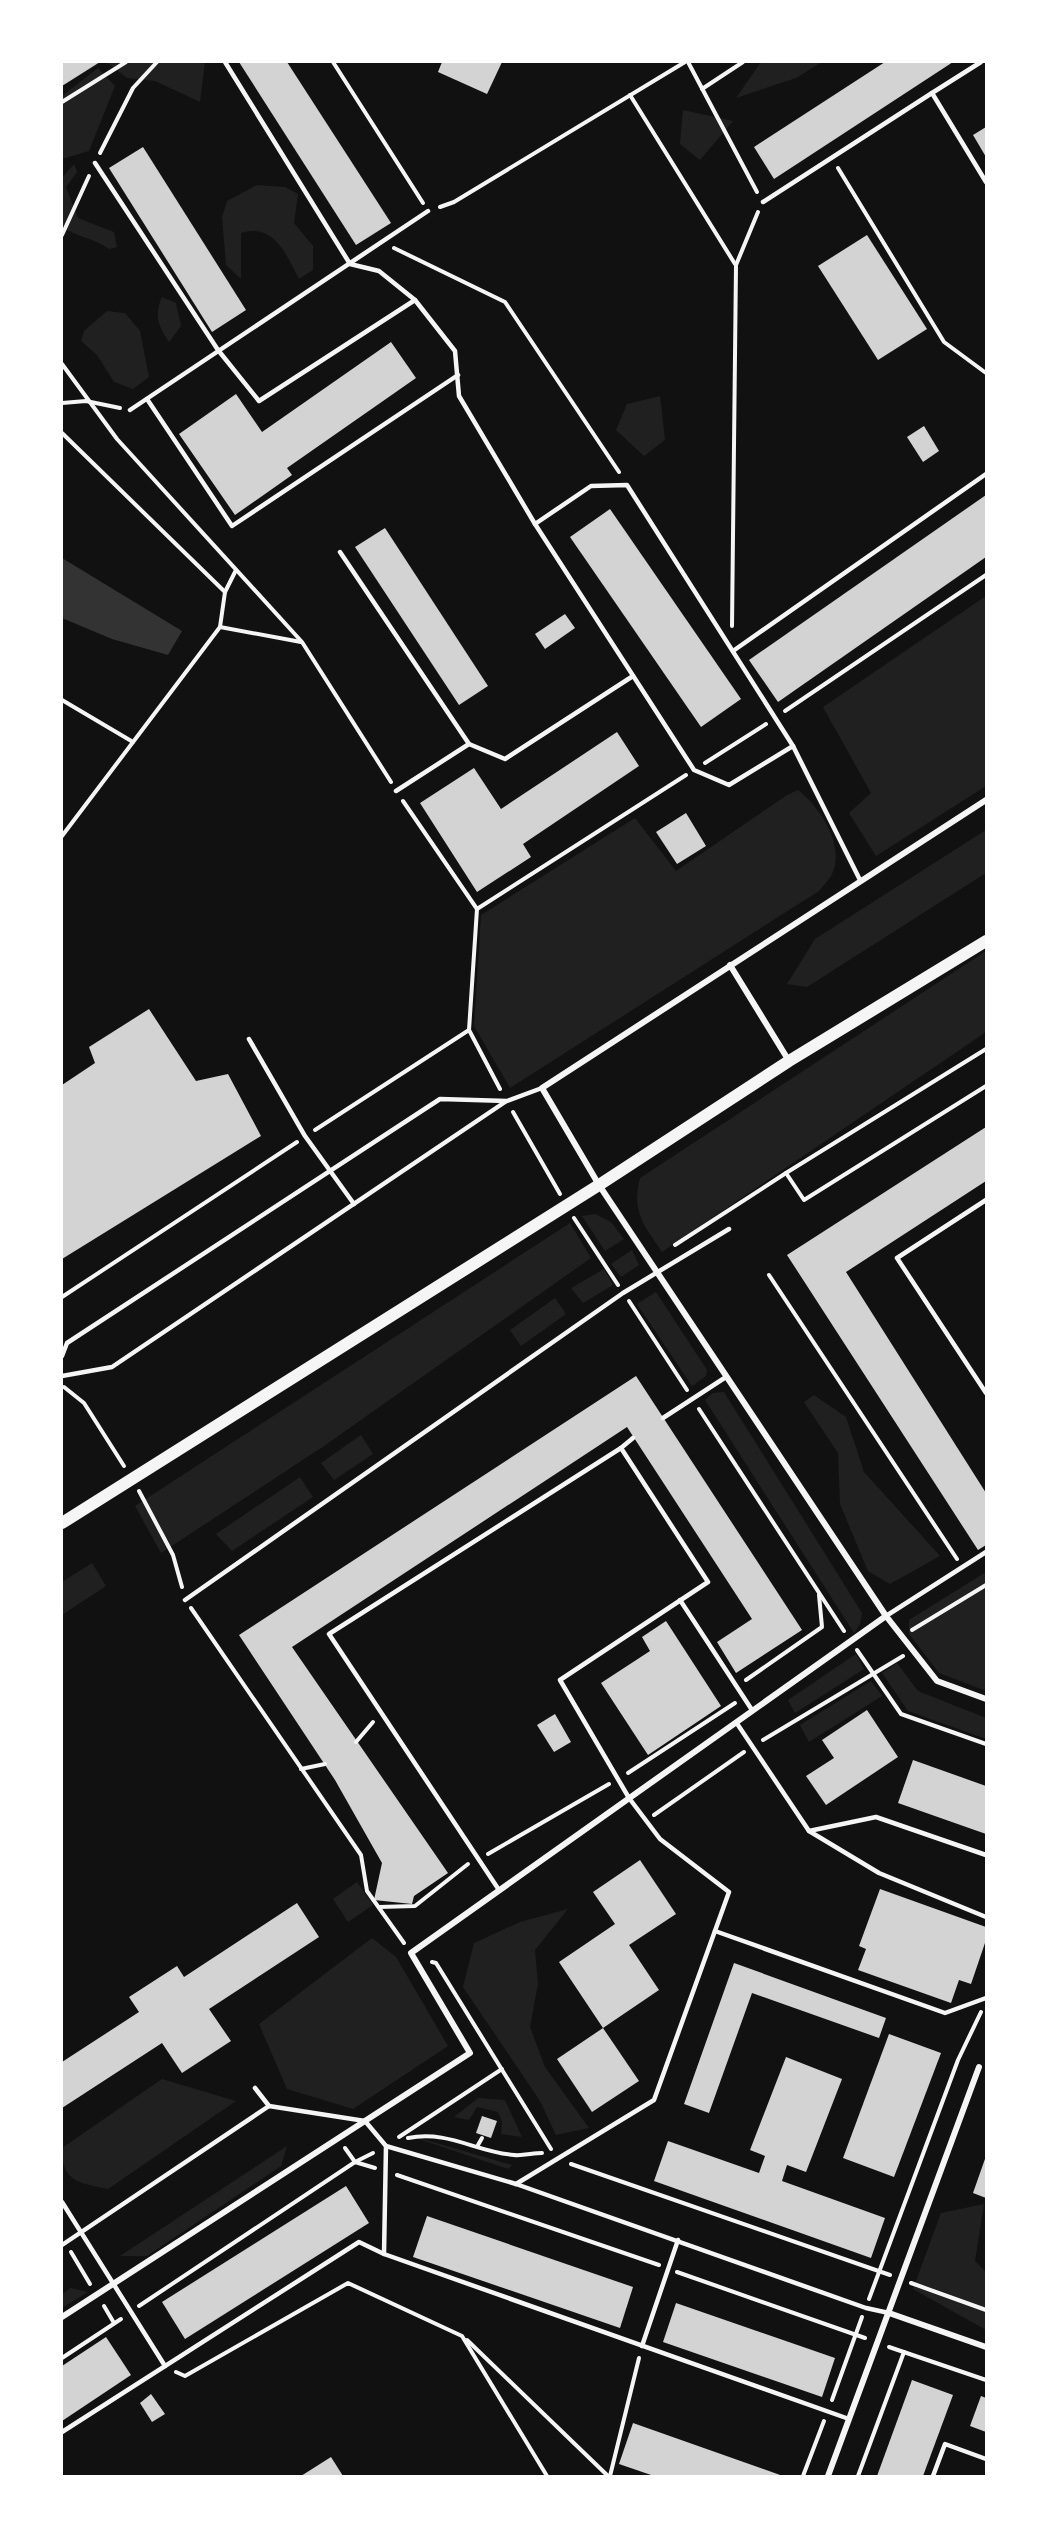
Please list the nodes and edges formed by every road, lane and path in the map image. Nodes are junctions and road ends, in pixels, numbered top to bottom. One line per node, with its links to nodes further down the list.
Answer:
1 (126, 62): 11 (path)
2 (157, 62): 13 (path)
3 (225, 62): 19 (lane)
4 (333, 62): 16 (path)
5 (686, 62): 8 (path); 10 (path)
6 (743, 62): 8 (path)
7 (981, 62): 9 (lane)
8 (702, 89): 15 (path)
9 (932, 93): 12 (lane); 14 (lane)
10 (630, 95): 16 (path); 20 (path)
11 (62, 102)
12 (831, 158): 15 (lane); 24 (path)
13 (95, 163): 17 (path); 22 (lane)
14 (987, 182)
15 (763, 202): 20 (path)
16 (428, 211): 18 (lane)
17 (62, 235)
18 (383, 242): 19 (lane); 32 (path)
19 (350, 264): 21 (lane); 22 (lane)
20 (736, 265): 40 (path)
21 (415, 300): 22 (lane); 25 (lane)
22 (218, 350): 26 (lane)
23 (62, 364): 27 (path)
24 (987, 373)
25 (458, 375): 26 (lane); 33 (lane)
26 (147, 399): 29 (lane)
27 (86, 401): 28 (path); 29 (path); 35 (path)
28 (62, 404)
29 (129, 410)
30 (62, 433): 37 (path)
31 (987, 474): 40 (lane)
32 (627, 484): 33 (lane); 40 (lane)
33 (535, 524): 41 (lane)
34 (340, 552): 45 (lane)
35 (236, 570): 37 (path); 39 (path)
36 (987, 575): 43 (path)
37 (225, 592): 38 (path)
38 (220, 627): 39 (path); 44 (path)
39 (302, 642): 48 (path)
40 (733, 651): 43 (lane)
41 (633, 676): 45 (lane); 47 (lane)
42 (62, 700): 44 (path)
43 (775, 718): 46 (lane); 47 (path)
44 (133, 742): 50 (path)
45 (469, 744): 48 (lane)
46 (793, 746): 47 (lane); 51 (lane)
47 (694, 770): 52 (path)
48 (396, 791): 52 (path)
49 (987, 800): 51 (street)
50 (62, 836)
51 (860, 880): 54 (street)
52 (477, 909): 55 (path)
53 (987, 941): 58 (main road)
54 (730, 965): 58 (street); 60 (street)
55 (469, 1030): 61 (path); 62 (path)
56 (249, 1039): 62 (lane)
57 (987, 1049): 64 (path)
58 (789, 1061): 65 (main road)
59 (987, 1086): 64 (path)
60 (542, 1088): 61 (lane); 65 (street)
61 (507, 1101): 63 (lane); 67 (lane); 68 (path)
62 (305, 1136): 63 (lane); 76 (path)
63 (329, 1171): 67 (lane); 77 (lane)
64 (786, 1173): 70 (path)
65 (599, 1185): 68 (main road); 70 (street)
66 (987, 1200): 81 (lane)
67 (354, 1204): 78 (lane)
68 (566, 1206): 74 (path); 86 (main road)
69 (729, 1229): 71 (lane)
70 (650, 1261): 71 (street)
71 (657, 1271): 75 (lane); 79 (street)
72 (769, 1275): 89 (path)
73 (625, 1278): 74 (path)
74 (617, 1283): 75 (path)
75 (623, 1293): 82 (path); 91 (lane)
76 (62, 1297)
77 (62, 1356)
78 (62, 1376)
79 (726, 1377): 82 (lane); 93 (street)
80 (62, 1384): 86 (path)
81 (987, 1393)
82 (692, 1398): 83 (lane); 94 (path)
83 (663, 1418)
84 (633, 1438): 85 (lane)
85 (621, 1448): 92 (lane); 99 (lane)
86 (132, 1477): 87 (main road); 91 (path)
87 (62, 1523)
88 (987, 1552): 89 (lane)
89 (962, 1567): 93 (lane)
90 (987, 1585): 95 (path)
91 (186, 1600): 105 (path)
92 (680, 1600): 98 (lane); 106 (lane)
93 (886, 1616): 94 (street); 95 (street)
94 (850, 1641): 96 (path); 98 (street)
95 (913, 1650): 96 (path); 97 (street)
96 (873, 1674): 102 (path); 103 (path)
97 (987, 1699)
98 (752, 1710): 100 (street)
99 (381, 1711): 101 (path); 110 (lane)
100 (736, 1722): 103 (lane); 106 (street)
101 (356, 1742)
102 (987, 1744)
103 (752, 1746): 107 (path); 108 (lane)
104 (325, 1764): 105 (path)
105 (301, 1768): 113 (path)
106 (629, 1798): 107 (lane); 110 (street)
107 (646, 1820): 112 (lane)
108 (809, 1831): 109 (lane); 111 (lane)
109 (987, 1855)
110 (500, 1890): 113 (street)
111 (987, 1917)
112 (715, 1931): 114 (lane); 126 (lane)
113 (411, 1953): 117 (path); 120 (street)
114 (987, 1998)
115 (982, 2011): 136 (path)
116 (980, 2067): 137 (street)
117 (502, 2068): 124 (path); 126 (path)
118 (255, 2088): 119 (lane)
119 (269, 2106): 120 (lane); 131 (lane)
120 (365, 2121): 121 (street); 124 (lane)
121 (338, 2138): 127 (path); 138 (street)
122 (482, 2139): 123 (path)
123 (478, 2145): 124 (path); 125 (path)
124 (386, 2146): 127 (path); 128 (lane); 129 (lane)
125 (540, 2153)
126 (557, 2159): 129 (lane); 136 (path)
127 (355, 2162): 128 (path); 141 (path)
128 (385, 2171): 134 (lane); 135 (path)
129 (516, 2184): 132 (lane)
130 (62, 2202): 131 (lane)
131 (80, 2232): 133 (lane); 138 (lane)
132 (678, 2240): 135 (lane); 139 (lane)
133 (62, 2245)
134 (384, 2254): 147 (lane); 151 (lane)
135 (668, 2269): 144 (path); 147 (lane)
136 (880, 2271): 137 (path); 139 (path)
137 (902, 2280): 140 (path); 142 (street)
138 (112, 2284): 141 (lane); 143 (street)
139 (866, 2308): 142 (lane); 144 (path)
140 (987, 2310)
141 (131, 2312): 150 (path); 151 (lane)
142 (889, 2313): 146 (street); 148 (street)
143 (62, 2317)
144 (856, 2334): 146 (path); 153 (path)
145 (462, 2336): 151 (path); 157 (path); 158 (path)
146 (878, 2343): 149 (path); 154 (street)
147 (642, 2346): 153 (lane); 158 (path)
148 (987, 2348)
149 (904, 2352): 152 (path); 161 (path)
150 (62, 2358)
151 (165, 2366): 155 (lane)
152 (987, 2380)
153 (827, 2412): 154 (lane); 159 (path)
154 (849, 2420): 160 (street)
155 (62, 2432)
156 (987, 2459): 162 (lane)
157 (547, 2476)
158 (609, 2476)
159 (803, 2476)
160 (828, 2476)
161 (858, 2476)
162 (933, 2476)

